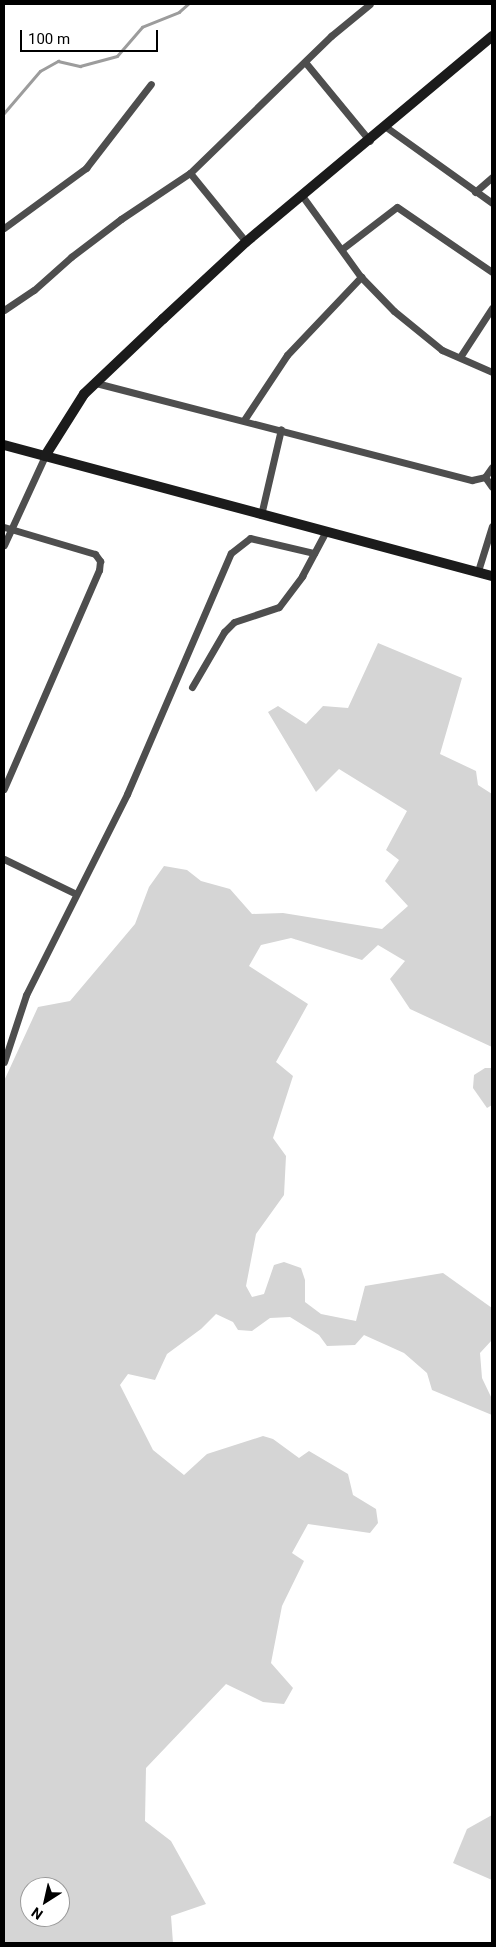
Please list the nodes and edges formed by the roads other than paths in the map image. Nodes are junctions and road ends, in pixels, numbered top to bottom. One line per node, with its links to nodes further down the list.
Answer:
1 (370, 4): 3 (street)
2 (492, 36): 5 (street)
3 (305, 62): 6 (street); 7 (street)
4 (151, 84): 12 (street)
5 (386, 127): 6 (street); 9 (street)
6 (370, 141): 10 (street)
7 (190, 173): 13 (street); 18 (street)
8 (492, 177): 9 (street)
9 (475, 192): 11 (street)
10 (302, 197): 13 (street); 14 (street)
11 (492, 203)
12 (4, 228)
13 (246, 242): 21 (street)
14 (342, 249): 15 (street); 16 (street)
15 (492, 272)
16 (361, 277): 19 (street); 22 (street)
17 (492, 308): 19 (street)
18 (4, 310)
19 (460, 358): 20 (street)
20 (492, 372)
21 (96, 383): 22 (street); 25 (street)
22 (244, 420): 23 (street)
23 (281, 430): 27 (street); 29 (street)
24 (4, 445): 25 (street)
25 (45, 456): 29 (street); 31 (street)
26 (492, 467): 27 (street)
27 (485, 477): 28 (street)
28 (492, 486)
29 (261, 515): 32 (street)
30 (492, 526): 35 (street)
31 (7, 528): 33 (street); 38 (street)
32 (326, 531): 34 (street); 35 (street)
33 (4, 545)
34 (314, 553): 37 (street); 40 (street)
35 (478, 571): 36 (street)
36 (492, 576)
37 (192, 687)
38 (4, 789)
39 (4, 859): 40 (street)
40 (76, 894): 41 (street)
41 (4, 1062)

